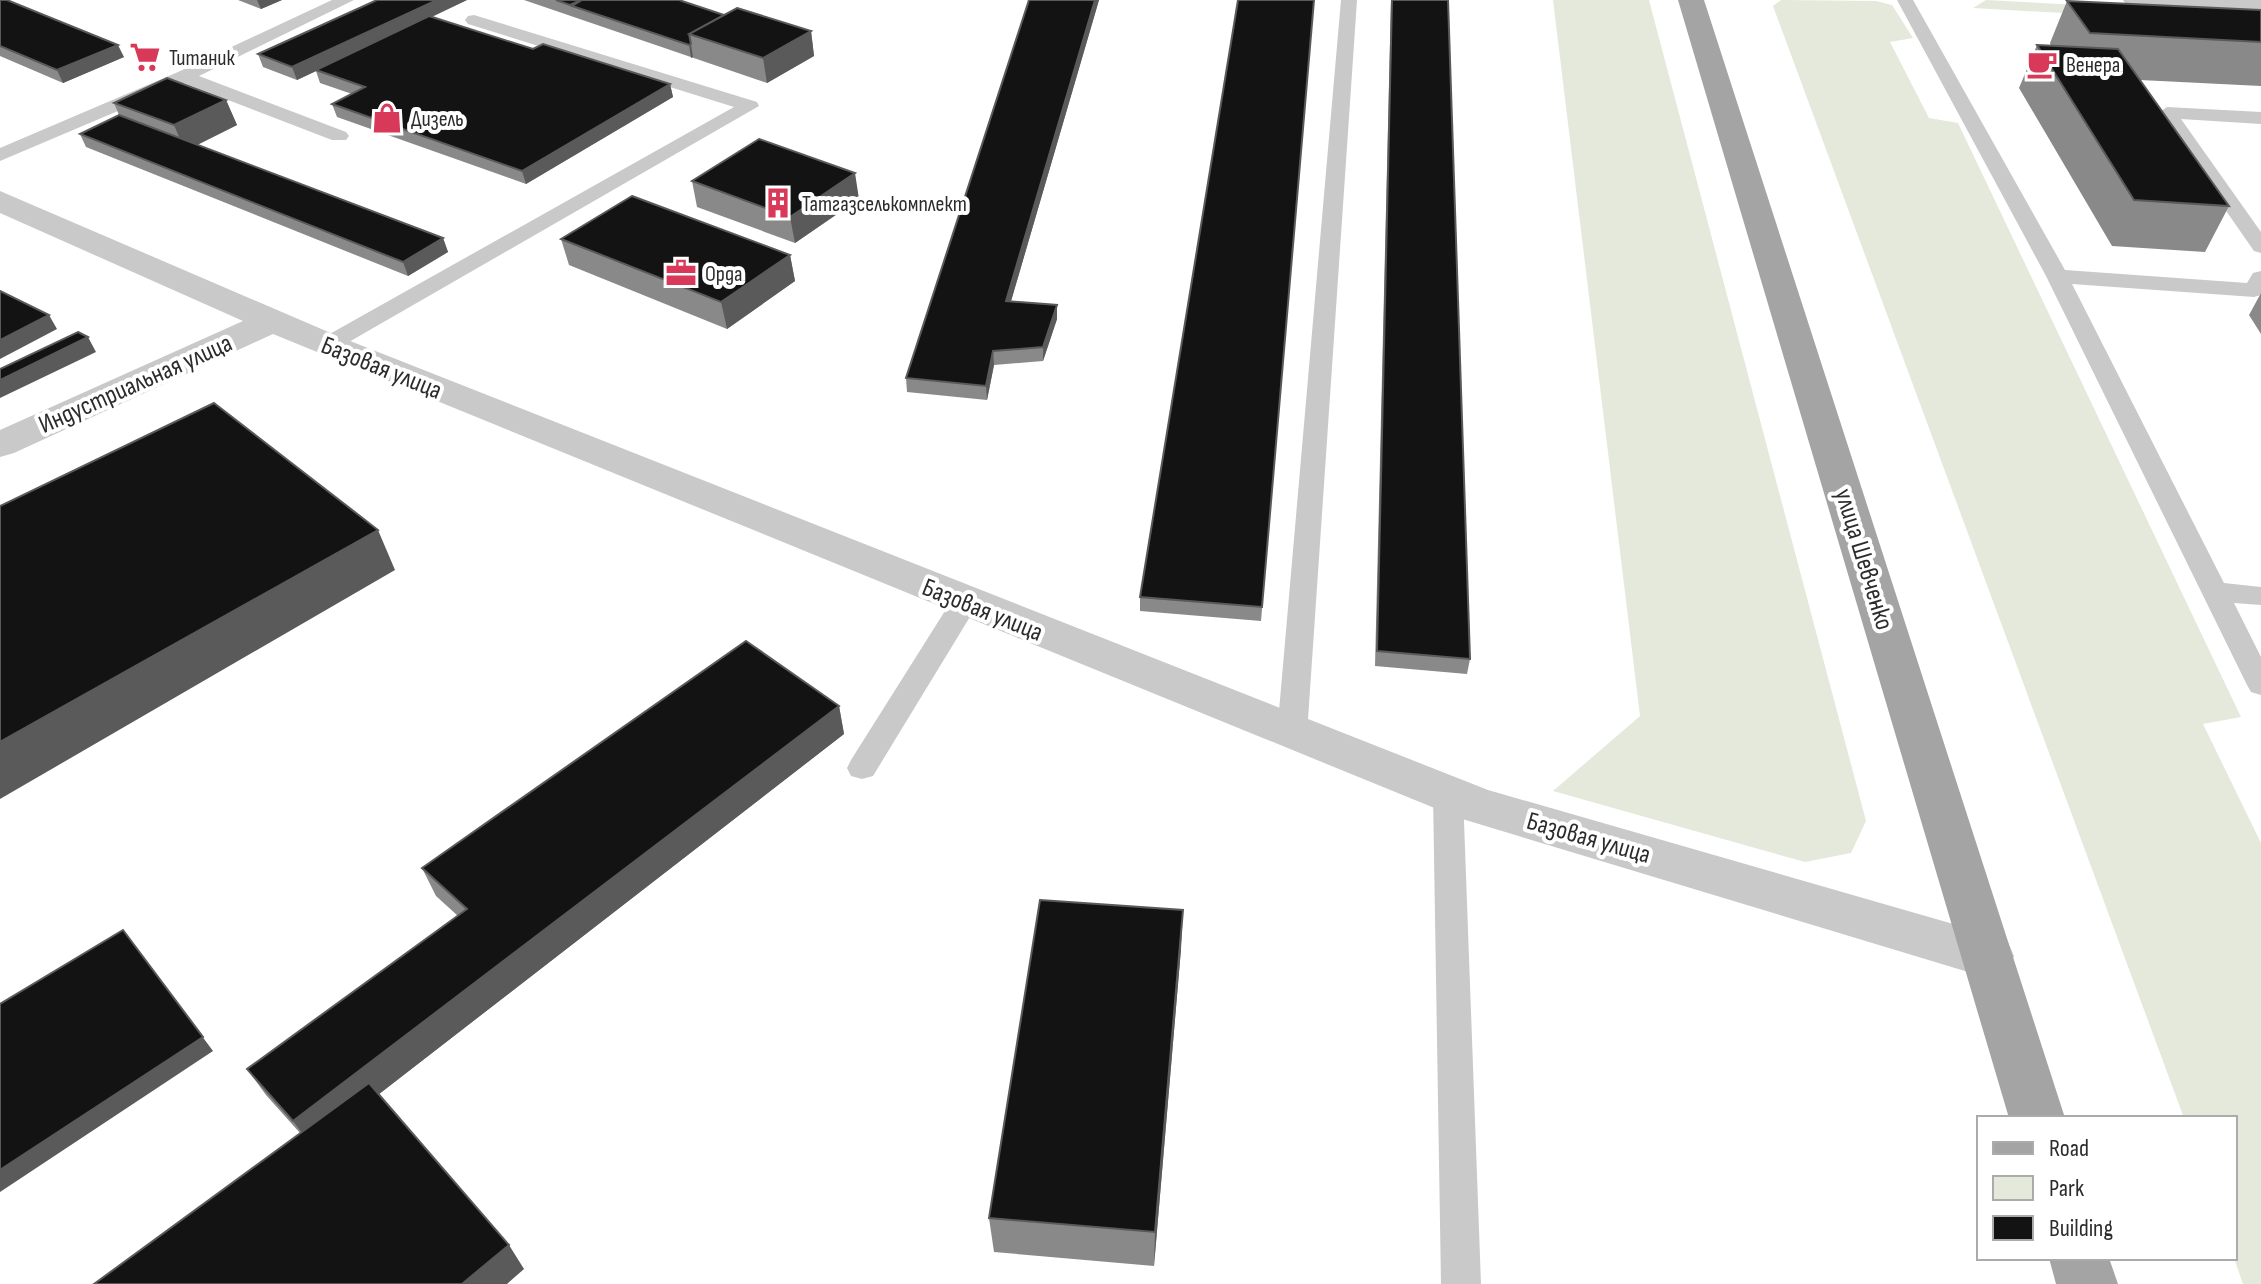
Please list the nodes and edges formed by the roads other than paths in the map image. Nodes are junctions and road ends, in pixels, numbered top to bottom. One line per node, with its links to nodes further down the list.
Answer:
1 (346, 0): 8 (lane)
2 (1349, 0): 23 (lane)
3 (1691, 0): 26 (main road, улица Шевченко)
4 (1905, 0): 14 (lane)
5 (2136, 0): 6 (street)
6 (2261, 6)
7 (474, 20): 17 (lane)
8 (184, 76): 10 (lane); 11 (lane)
9 (2261, 118): 13 (lane)
10 (339, 136)
11 (0, 155)
12 (0, 201): 16 (street, Базовая улица)
13 (2261, 247)
14 (2057, 276): 15 (lane); 19 (lane)
15 (2261, 278)
16 (270, 322): 17 (street, Базовая улица); 18 (street, Индустриальная улица)
17 (327, 345): 21 (street, Базовая улица)
18 (0, 445)
19 (2216, 592): 20 (lane); 22 (lane)
20 (2261, 596)
21 (965, 602): 23 (street, Базовая улица); 24 (lane)
22 (2261, 685)
23 (1292, 734): 25 (street, Базовая улица)
24 (862, 768)
25 (1448, 794): 26 (street, Базовая улица); 29 (lane)
26 (1988, 956): 27 (main road, улица Шевченко)
27 (2036, 1116)
28 (2080, 1260): 30 (main road)
29 (1461, 1284)
30 (2087, 1284)

